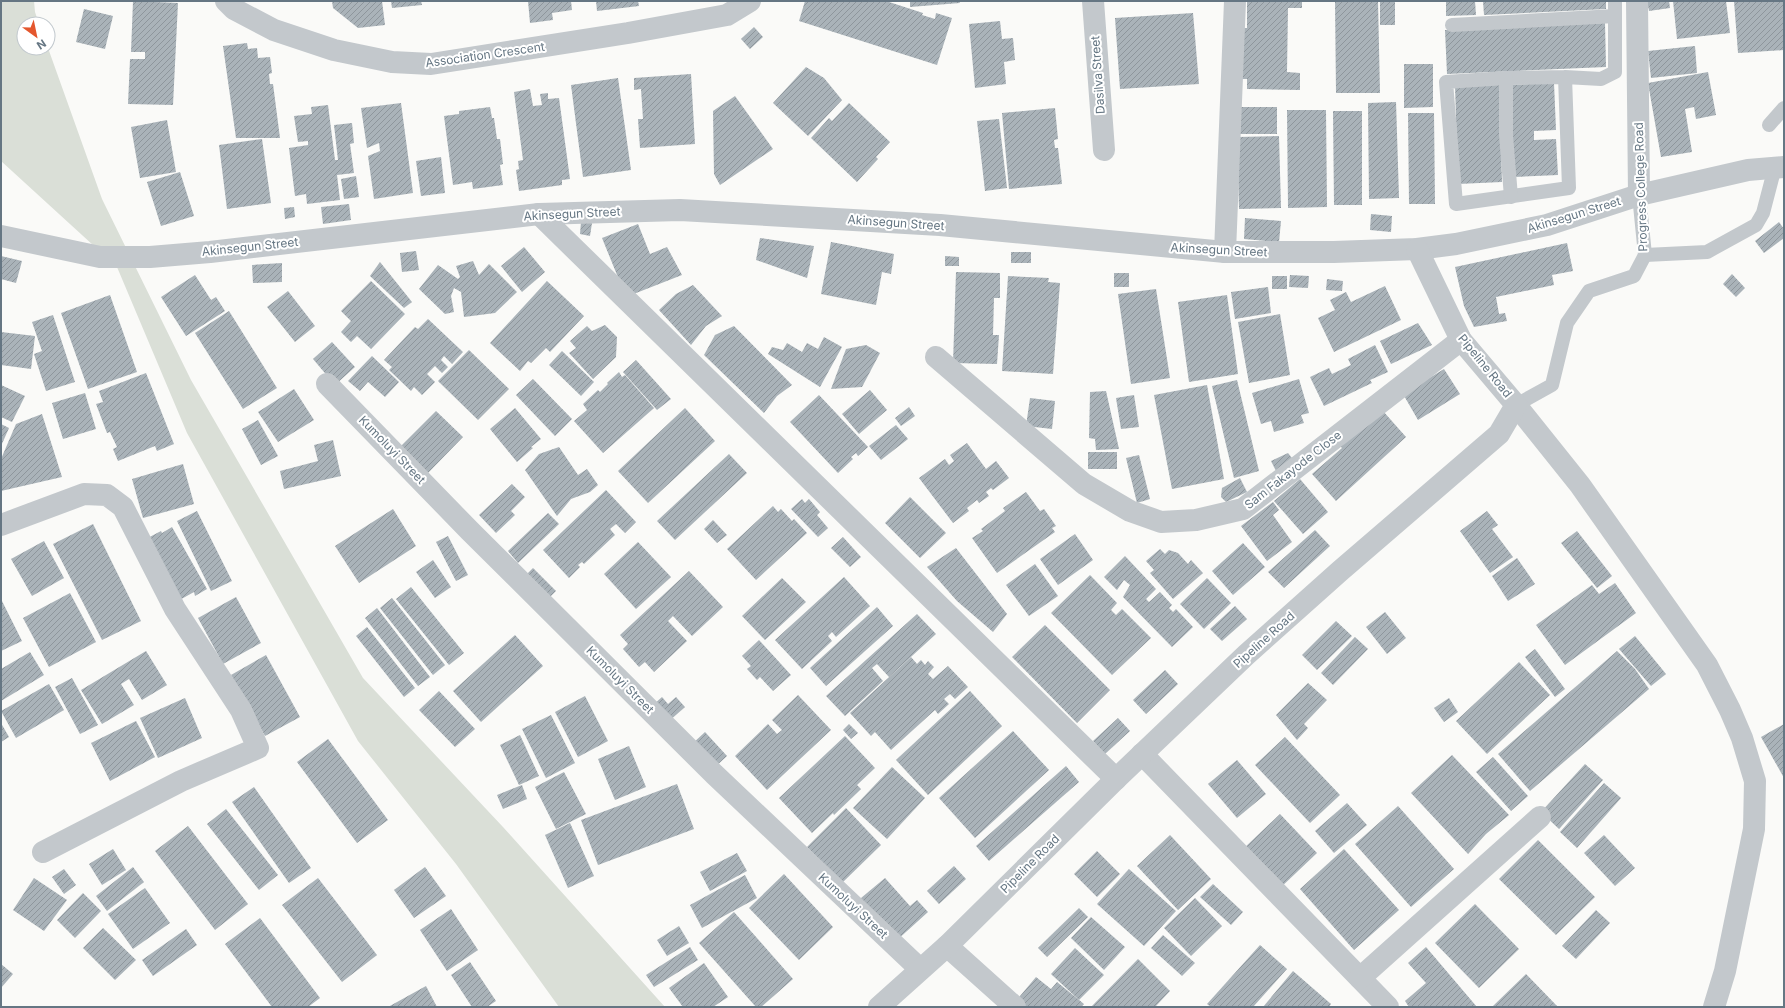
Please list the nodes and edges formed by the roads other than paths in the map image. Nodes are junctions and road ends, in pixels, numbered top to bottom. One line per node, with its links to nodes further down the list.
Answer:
1 (226, 1): 2 (street, Association Crescent)
2 (750, 1)
3 (1093, 1): 13 (street, Dasilva Street)
4 (1235, 1): 20 (street)
5 (1615, 1): 7 (lane)
6 (1637, 1): 15 (street, Progress College Road)
7 (1615, 16): 8 (lane); 9 (lane)
8 (1452, 25)
9 (1566, 77): 10 (lane); 16 (lane)
10 (1506, 78): 16 (lane); 16 (lane)
11 (1784, 108): 12 (lane)
12 (1768, 125)
13 (1104, 150)
14 (1780, 167): 15 (street, Akinsegun Street); 21 (lane)
15 (1639, 195): 19 (street, Akinsegun Street); 21 (lane, Progress College Road)
16 (1511, 196)
17 (539, 214): 18 (street, Akinsegun Street); 20 (street, Akinsegun Street); 28 (street)
18 (1, 236)
19 (1417, 249): 20 (street, Akinsegun Street); 22 (street, Pipeline Road)
20 (1225, 252)
21 (1645, 255): 25 (lane, Progress College Road)
22 (1461, 340): 23 (street, Sam Fakayode Close); 25 (street, Pipeline Road)
23 (936, 357)
24 (327, 384): 32 (street, Kumoluyi Street)
25 (1516, 405): 27 (street, Pipeline Road); 37 (street)
26 (1, 525): 30 (street)
27 (1142, 754): 28 (street, Pipeline Road); 33 (street)
28 (1116, 779): 31 (street, Pipeline Road)
29 (1540, 817): 33 (street)
30 (43, 852)
31 (947, 946): 32 (street, Pipeline Road); 35 (street)
32 (920, 969): 34 (street, Pipeline Road)
33 (1360, 978): 36 (street)
34 (879, 1007)
35 (1015, 1007)
36 (1388, 1007)
37 (1714, 1007)

